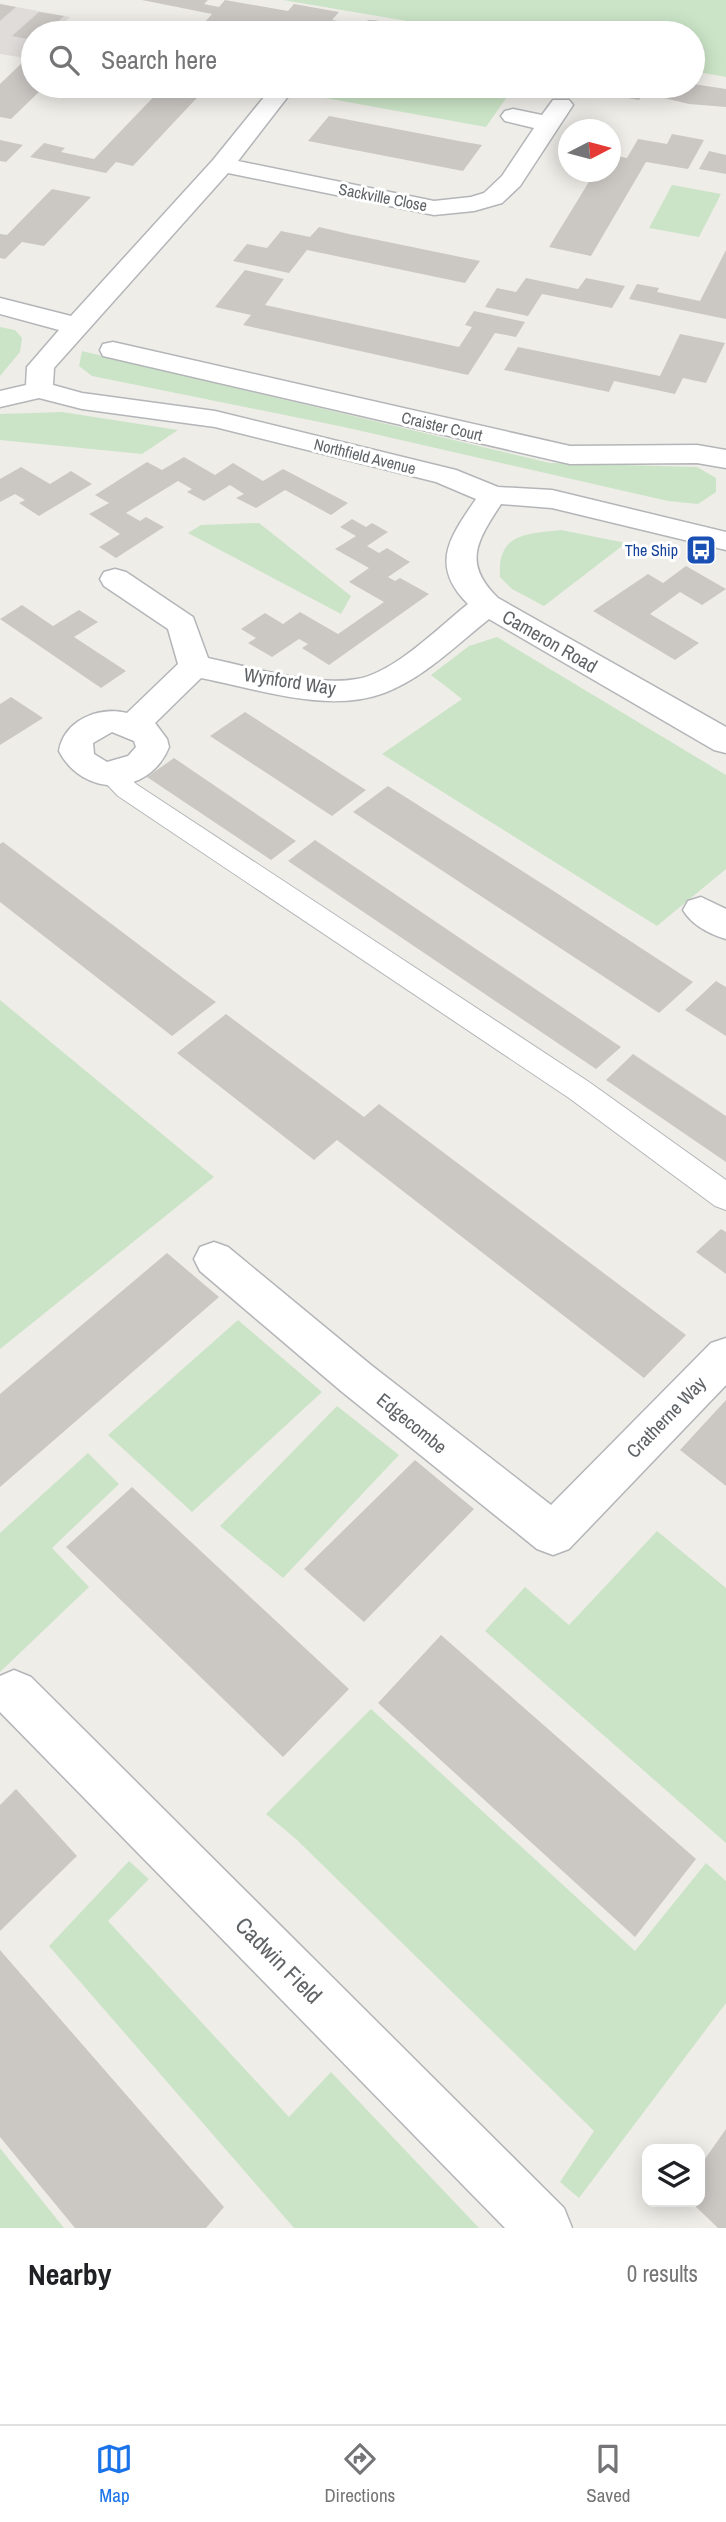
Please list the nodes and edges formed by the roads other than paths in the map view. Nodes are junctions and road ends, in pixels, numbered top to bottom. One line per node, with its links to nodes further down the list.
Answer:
1 (275, 98): 3 (street)
2 (513, 117): 3 (street, Sackville Close)
3 (222, 165): 5 (street)
4 (0, 306): 5 (street)
5 (77, 326): 9 (street)
6 (180, 336): 8 (street)
7 (113, 350): 8 (street, Craister Court)
8 (162, 362): 11 (street, Craister Court)
9 (39, 390): 10 (street, Northfield Avenue); 12 (street, Northfield Avenue)
10 (0, 399)
11 (726, 459)
12 (493, 495): 13 (street, Northfield Avenue); 15 (street, Cameron Road)
13 (726, 541)
14 (115, 579): 16 (street)
15 (487, 606): 16 (street, Wynford Way); 18 (street, Cameron Road)
16 (194, 666): 17 (street)
17 (135, 724): 19 (street); 19 (street)
18 (726, 743)
19 (110, 774): 20 (lane)
20 (726, 1197)
21 (214, 1259): 23 (street, Edgecombe)
22 (726, 1356): 23 (street, Cratherne Way)
23 (606, 1479)
24 (13, 1693): 25 (street, Cadwin Field)
25 (544, 2228)

